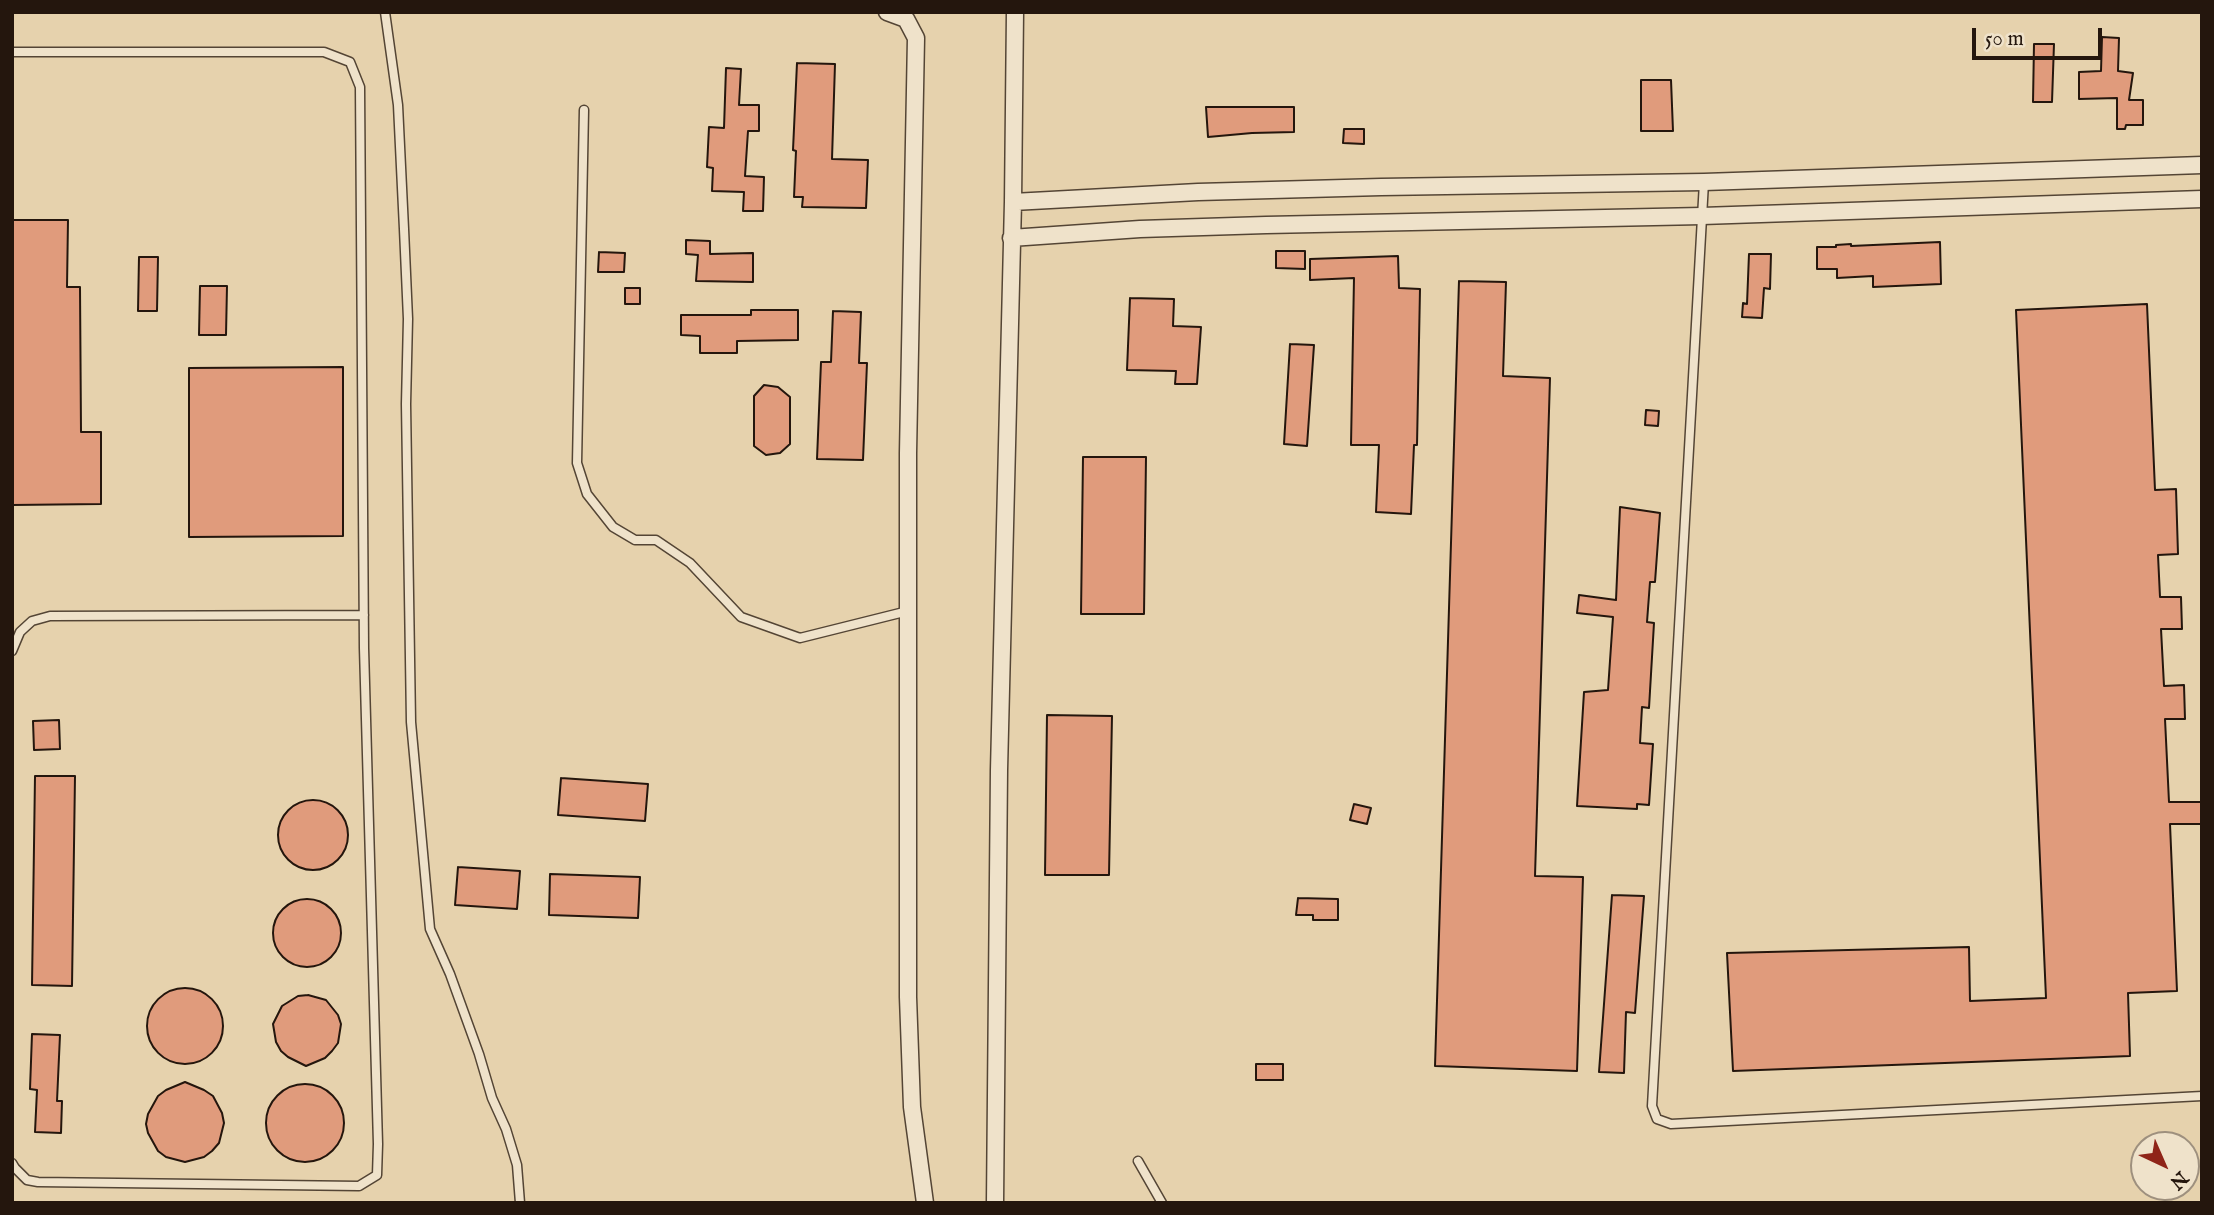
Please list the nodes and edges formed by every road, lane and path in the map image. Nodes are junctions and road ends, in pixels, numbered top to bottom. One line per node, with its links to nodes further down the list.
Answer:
1 (385, 12): 18 (lane)
2 (887, 12): 12 (street)
3 (1015, 12): 9 (street)
4 (12, 52): 13 (lane)
5 (584, 110): 12 (lane)
6 (2202, 165): 7 (street)
7 (1704, 182): 9 (street); 10 (lane)
8 (2202, 199): 10 (street)
9 (1013, 202): 11 (street)
10 (1702, 216): 11 (street); 15 (lane)
11 (1011, 238): 20 (street)
12 (908, 611): 19 (street)
13 (364, 615): 14 (lane); 17 (lane)
14 (12, 651)
15 (2202, 1096)
16 (1138, 1161): 21 (lane)
17 (12, 1163)
18 (520, 1203)
19 (925, 1203)
20 (995, 1203)
21 (1162, 1203)

